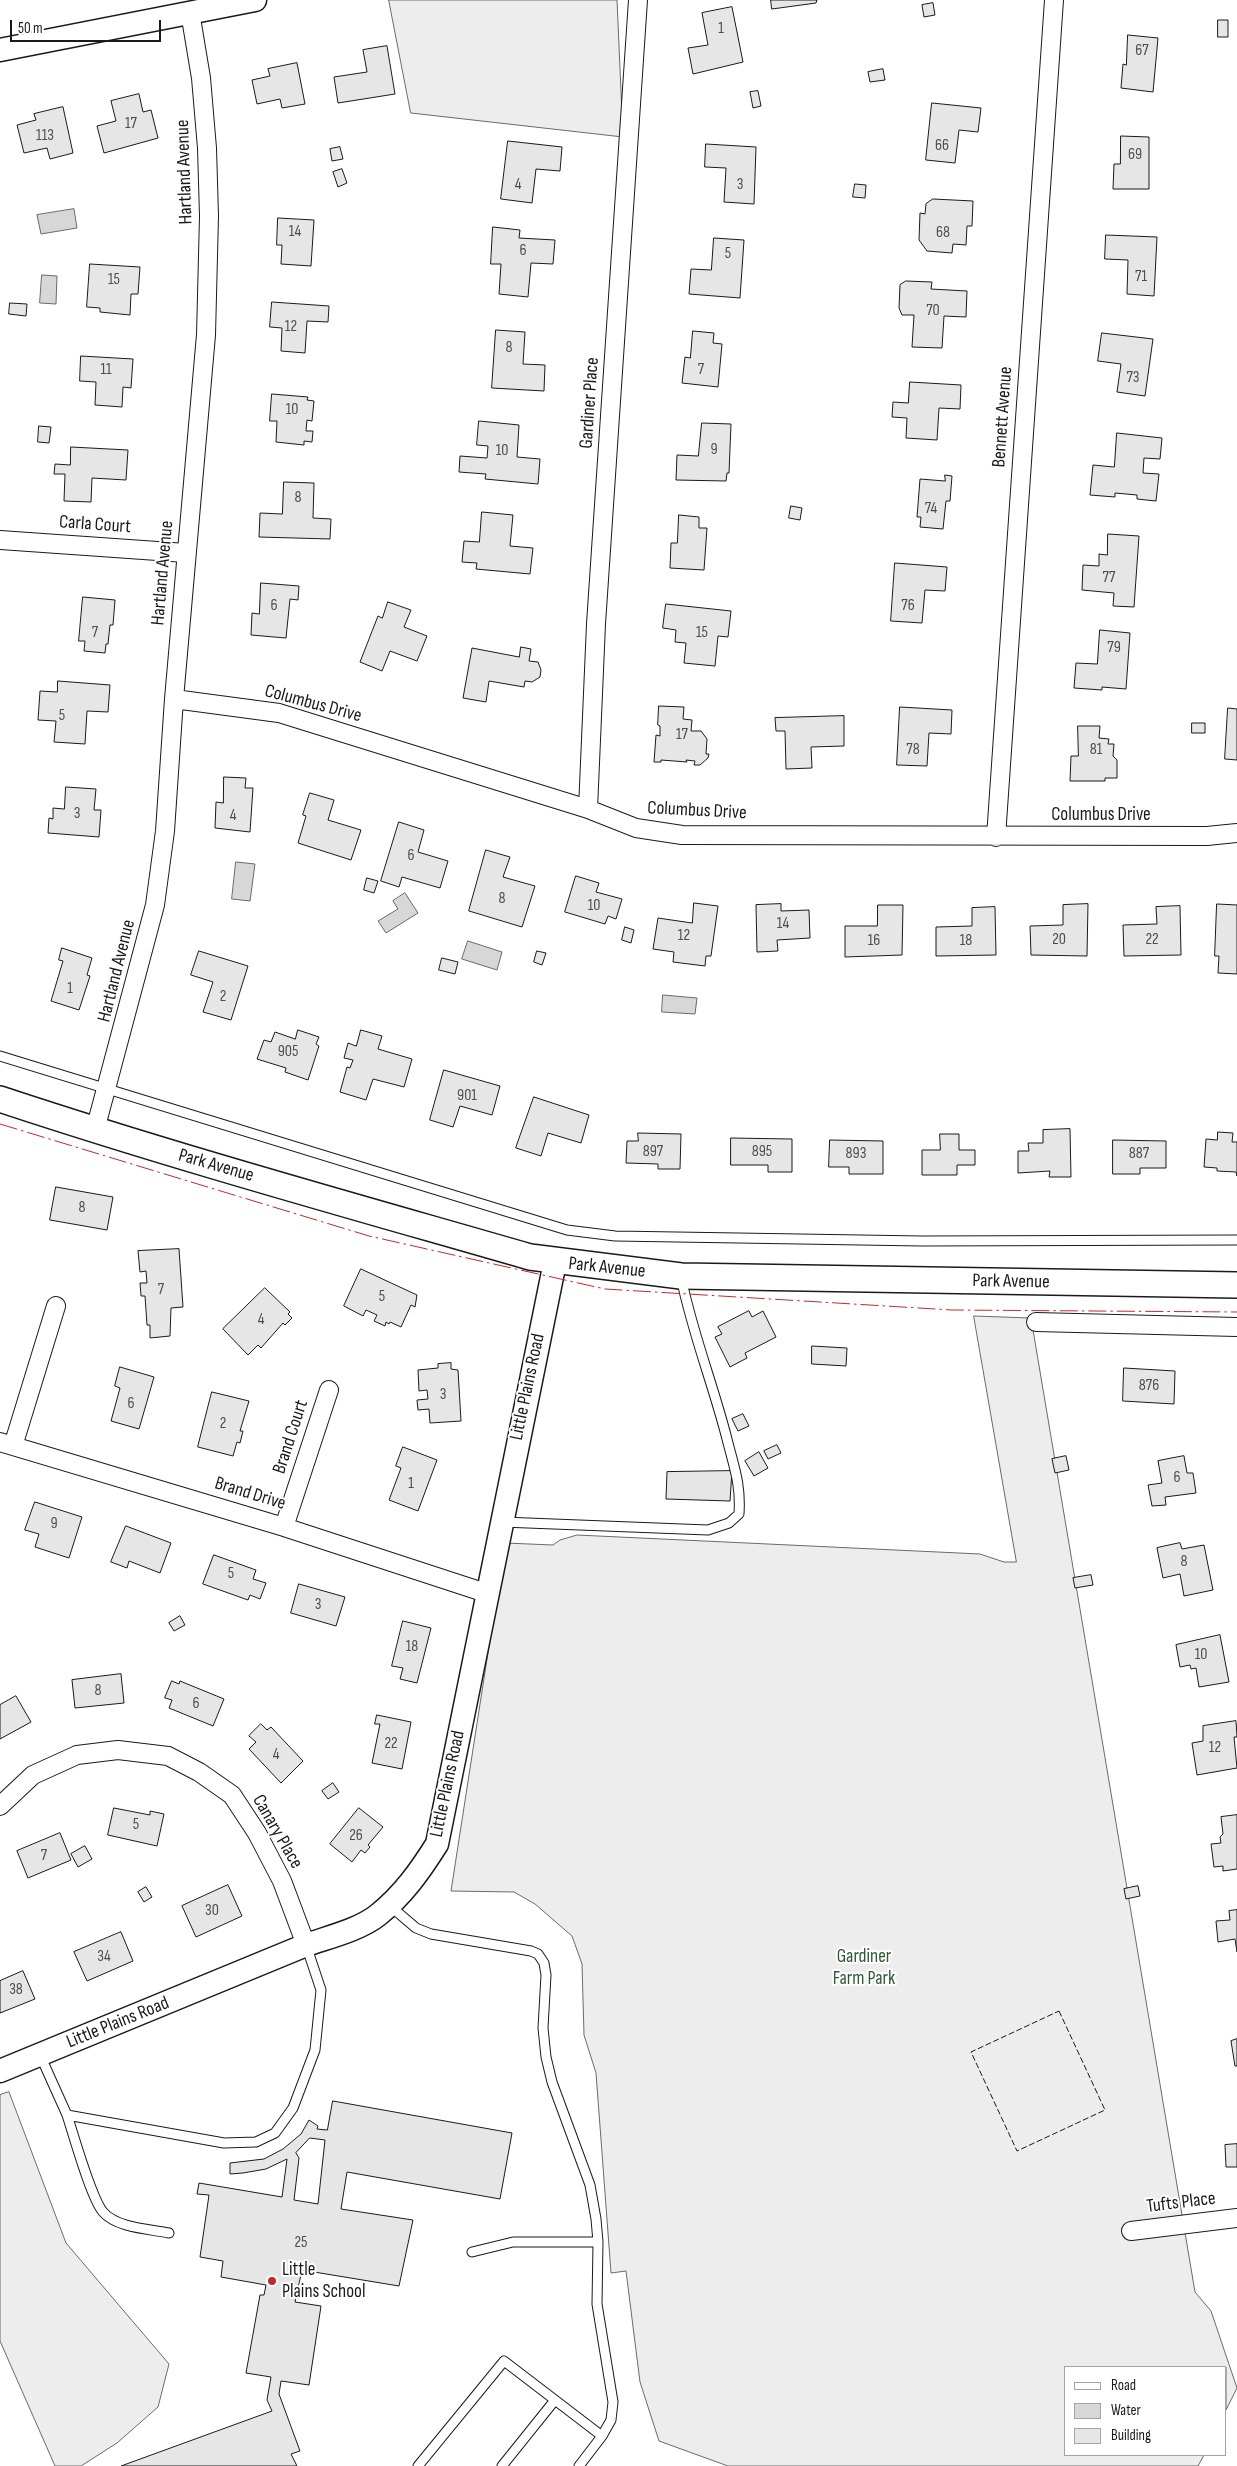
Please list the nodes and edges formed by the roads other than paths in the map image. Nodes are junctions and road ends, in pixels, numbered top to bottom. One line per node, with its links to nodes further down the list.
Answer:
1 (255, 0): 4 (street)
2 (638, 0): 9 (street, Gardiner Place)
3 (1054, 0): 11 (street, Bennett Avenue)
4 (190, 12): 5 (street); 7 (street, Hartland Avenue)
5 (0, 50)
6 (0, 540): 7 (street, Carla Court)
7 (186, 553): 8 (street, Hartland Avenue)
8 (174, 699): 9 (street, Columbus Drive); 13 (street, Hartland Avenue)
9 (588, 809): 11 (street, Columbus Drive)
10 (1237, 833): 11 (street, Columbus Drive)
11 (996, 837)
12 (0, 1056): 13 (lane)
13 (108, 1088): 15 (street, Hartland Avenue); 16 (lane)
14 (0, 1099): 15 (main road, Park Avenue)
15 (96, 1130): 17 (main road, Park Avenue)
16 (1237, 1240)
17 (555, 1262): 18 (main road, Park Avenue); 25 (street, Little Plains Road)
18 (681, 1276): 19 (main road, Park Avenue); 25 (lane)
19 (1237, 1285)
20 (56, 1306): 24 (street)
21 (1036, 1322): 22 (street)
22 (1237, 1327)
23 (329, 1390): 26 (street, Brand Court)
24 (7, 1444): 26 (street, Brand Drive)
25 (500, 1522): 27 (street, Little Plains Road)
26 (284, 1527): 27 (street, Brand Drive)
27 (486, 1593): 29 (street, Little Plains Road)
28 (0, 1806): 30 (street, Canary Place)
29 (388, 1905): 30 (street, Little Plains Road); 37 (lane)
30 (306, 1945): 31 (street, Little Plains Road); 33 (lane)
31 (40, 2055): 32 (street, Little Plains Road); 33 (lane)
32 (0, 2072)
33 (67, 2114): 36 (lane)
34 (1237, 2218): 35 (street, Tufts Place)
35 (1131, 2231)
36 (169, 2233)
37 (598, 2242): 38 (lane); 40 (lane)
38 (472, 2252)
39 (555, 2400): 40 (lane); 41 (lane); 42 (lane)
40 (602, 2436): 43 (lane)
41 (418, 2466)
42 (502, 2466)
43 (579, 2466)

